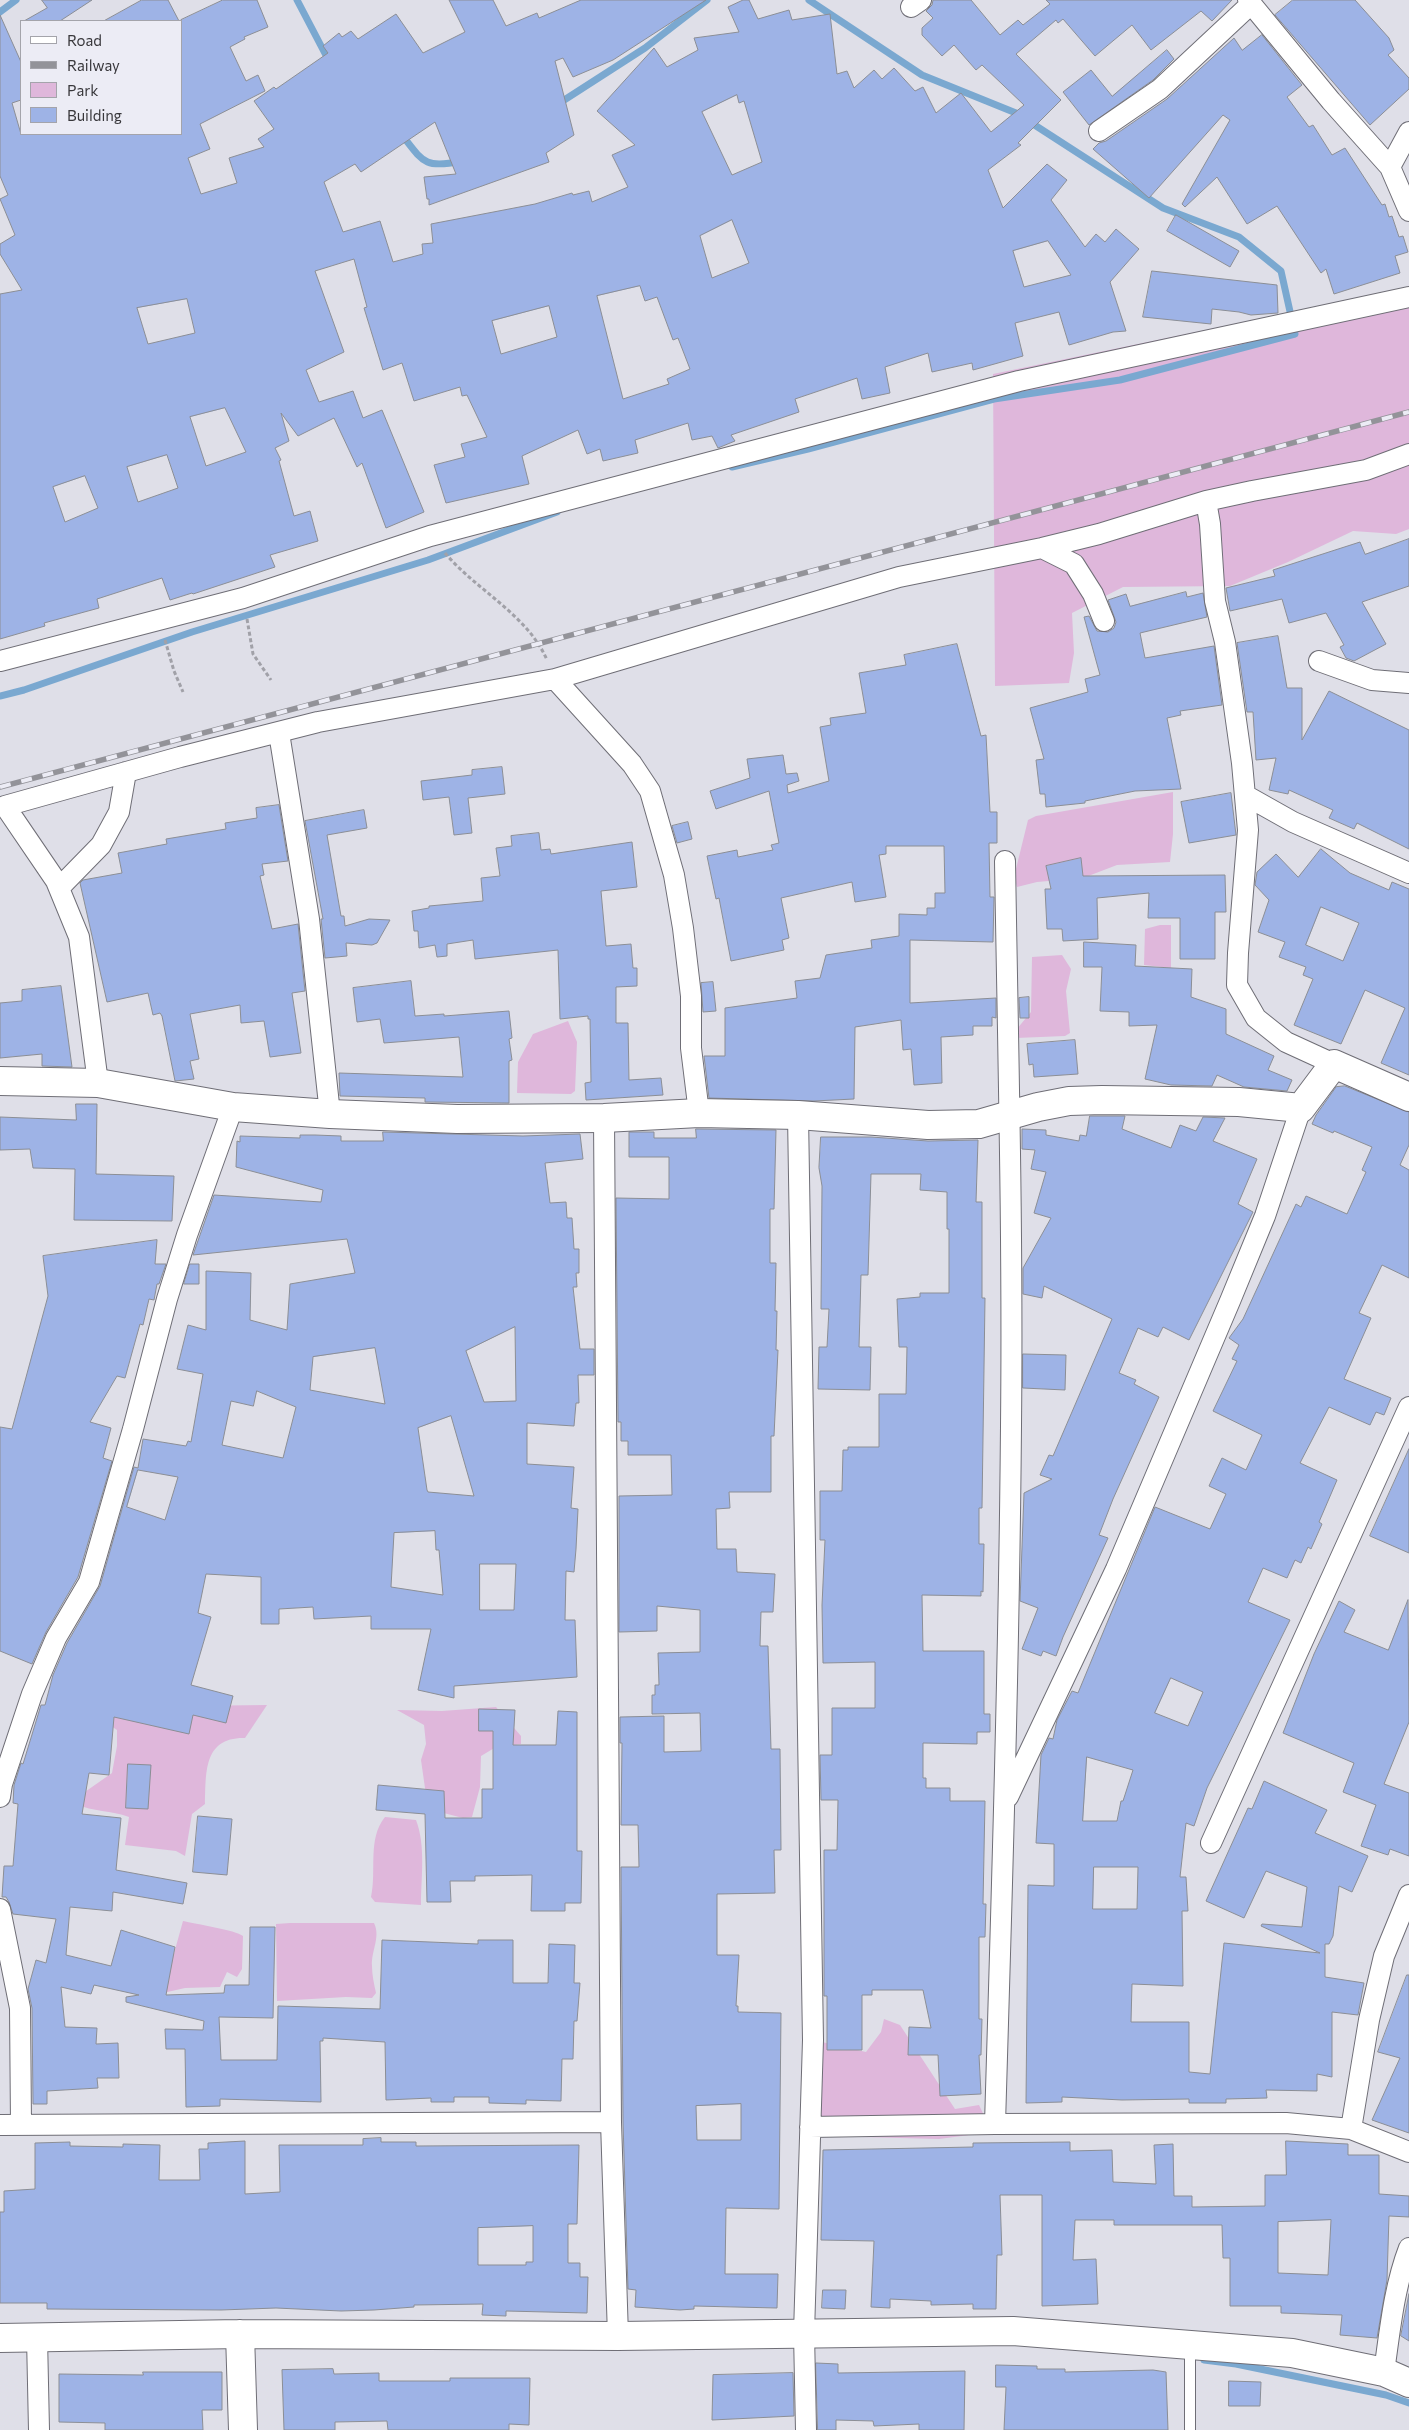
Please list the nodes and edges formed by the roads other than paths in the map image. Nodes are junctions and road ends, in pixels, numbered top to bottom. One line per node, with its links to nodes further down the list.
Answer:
1 (1249, 2): 2 (street); 4 (street)
2 (1100, 131)
3 (1409, 132): 4 (street)
4 (1390, 167): 5 (street)
5 (1409, 211)
6 (1409, 297): 11 (street)
7 (1409, 454): 8 (street)
8 (1206, 501): 9 (street); 17 (street)
9 (1042, 548): 10 (street); 13 (street)
10 (1104, 621)
11 (0, 661)
12 (1319, 661): 14 (street)
13 (555, 679): 15 (street); 27 (street)
14 (1409, 683)
15 (279, 733): 16 (street); 28 (street)
16 (126, 772): 20 (street); 20 (street)
17 (1245, 795): 19 (street); 21 (street)
18 (1004, 861): 29 (street)
19 (1409, 873)
20 (59, 888): 23 (street)
21 (1334, 1064): 24 (street); 26 (street)
22 (0, 1081): 23 (street)
23 (98, 1083): 25 (street)
24 (1409, 1097)
25 (233, 1108): 28 (street); 33 (street)
26 (1301, 1108): 29 (street); 34 (street)
27 (699, 1113): 30 (street); 31 (street)
28 (330, 1114): 31 (street)
29 (1010, 1114): 30 (street); 34 (street)
30 (798, 1115): 42 (street)
31 (604, 1118): 38 (street)
32 (1409, 1407): 35 (street)
33 (0, 1797)
34 (1004, 1803): 39 (street)
35 (1211, 1843)
36 (1409, 1895): 43 (street)
37 (0, 1909): 41 (street)
38 (611, 2122): 41 (street); 48 (street)
39 (995, 2124): 42 (street); 43 (street)
40 (0, 2125): 41 (street)
41 (21, 2125)
42 (810, 2128): 46 (street)
43 (1351, 2129): 44 (street)
44 (1409, 2152)
45 (1409, 2248): 52 (street)
46 (804, 2333): 48 (street); 51 (street); 56 (street)
47 (240, 2334): 48 (street); 49 (street); 55 (street)
48 (618, 2336)
49 (36, 2337): 50 (street); 54 (street)
50 (0, 2338)
51 (1190, 2344): 52 (street); 57 (lane)
52 (1384, 2372): 53 (street)
53 (1409, 2383)
54 (39, 2430)
55 (243, 2430)
56 (806, 2430)
57 (1190, 2430)

